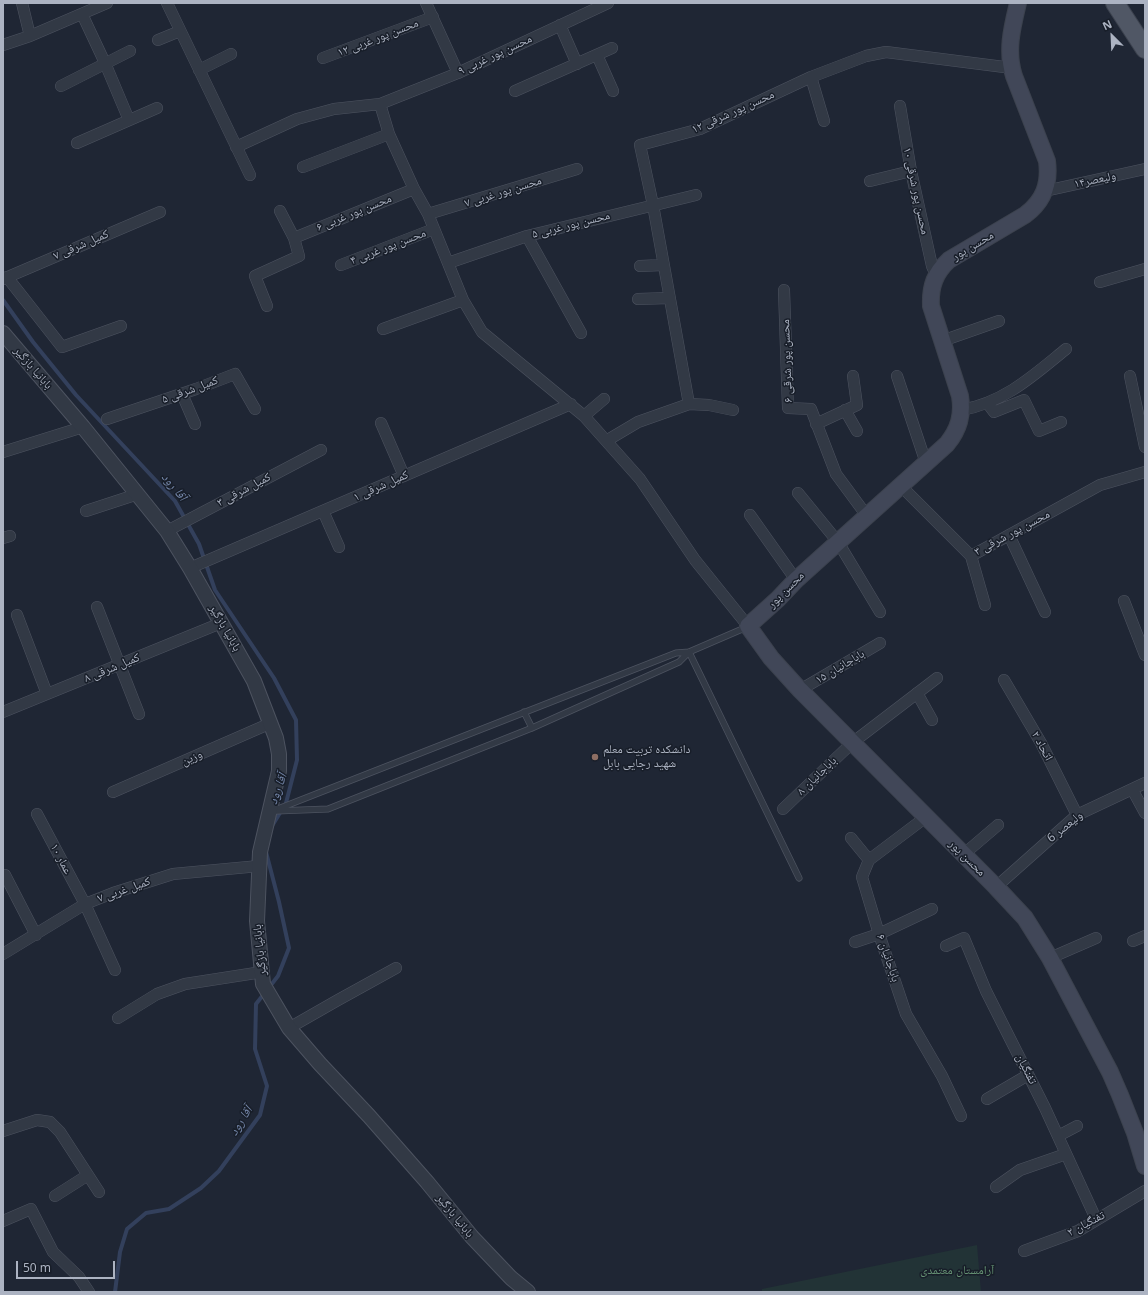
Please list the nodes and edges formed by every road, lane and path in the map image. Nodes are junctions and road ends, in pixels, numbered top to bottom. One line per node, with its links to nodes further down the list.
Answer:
1 (22, 3): 12 (street)
2 (107, 3): 8 (street)
3 (167, 3): 11 (street)
4 (426, 3): 9 (street)
5 (608, 3): 10 (street, محسن پور غربی ۹)
6 (1018, 3): 23 (main road, محسن پور)
7 (1114, 3): 16 (main road)
8 (82, 14): 12 (street); 21 (street)
9 (433, 17): 20 (street, محسن پور غربی ۱۲); 25 (street)
10 (560, 25): 22 (street); 25 (street, محسن پور غربی ۹)
11 (180, 31): 13 (street); 24 (street)
12 (30, 36): 14 (street)
13 (158, 40)
14 (3, 45)
15 (612, 48): 19 (street)
16 (1145, 49)
17 (130, 51): 21 (street)
18 (231, 54): 24 (street)
19 (597, 55): 22 (street); 29 (street)
20 (324, 58)
21 (105, 63): 27 (street); 33 (street)
22 (577, 64): 28 (street)
23 (1012, 68): 26 (street, محسن پور شرقی ۱۲); 45 (main road, محسن پور)
24 (199, 70): 37 (street)
25 (458, 73): 30 (street, محسن پور غربی ۹)
26 (811, 78): 34 (street); 47 (street, محسن پور شرقی ۱۲)
27 (61, 86)
28 (515, 91)
29 (613, 91)
30 (380, 104): 35 (street); 37 (street, محسن پور غربی ۹)
31 (900, 106): 41 (street, محسن پور شرقی ۱۰)
32 (157, 108): 33 (street)
33 (129, 120): 36 (street)
34 (824, 121)
35 (390, 134): 38 (street); 44 (street)
36 (77, 143)
37 (236, 147): 42 (street)
38 (303, 167)
39 (577, 169): 50 (street, محسن پور غربی ۷)
40 (1145, 169): 45 (street, ولیعصر۱۴)
41 (911, 171): 43 (street); 59 (street, محسن پور شرقی ۱۰)
42 (250, 176)
43 (870, 181)
44 (414, 189): 50 (street); 53 (street, محسن پور غربی ۶)
45 (1045, 191): 59 (main road, محسن پور)
46 (696, 195): 47 (street, محسن پور غربی ۵)
47 (653, 205): 52 (street, محسن پور غربی ۵); 56 (street, محسن پور شرقی ۱۲)
48 (280, 211): 53 (street)
49 (160, 212): 60 (street, کمیل شرقی ۷)
50 (428, 214): 51 (street)
51 (434, 229): 54 (street); 55 (street, محسن پور غربی ۴)
52 (527, 236): 54 (street, محسن پور غربی ۵); 71 (street)
53 (294, 238): 66 (street)
54 (448, 263): 64 (street)
55 (341, 265)
56 (663, 265): 57 (street); 63 (street, محسن پور شرقی ۱۲)
57 (640, 266)
58 (1145, 269): 61 (street)
59 (936, 275): 72 (main road, محسن پور)
60 (5, 278): 68 (street)
61 (1100, 282)
62 (784, 290): 91 (street, محسن پور شرقی ۶)
63 (670, 298): 65 (street); 80 (street, محسن پور شرقی ۱۲)
64 (463, 300): 69 (street); 79 (street)
65 (638, 300)
66 (268, 306)
67 (999, 321): 72 (street)
68 (121, 326)
69 (383, 329)
70 (3, 333): 92 (street, بابانیا بازگیر)
71 (581, 333)
72 (942, 341): 85 (main road, محسن پور)
73 (1066, 349): 81 (street)
74 (853, 376): 84 (street)
75 (897, 376): 98 (street)
76 (1130, 376): 95 (street)
77 (182, 394): 82 (street, کمیل شرقی ۵); 87 (street, کمیل شرقی ۵); 90 (street)
78 (604, 399): 86 (street)
79 (572, 404): 86 (street); 100 (street, کمیل شرقی ۱)
80 (689, 404): 83 (street); 94 (street)
81 (988, 404): 85 (street); 88 (street)
82 (255, 409)
83 (734, 410)
84 (845, 410): 91 (street); 93 (street)
85 (961, 410): 98 (main road, محسن پور)
86 (584, 416): 94 (street)
87 (107, 419)
88 (1061, 422)
89 (381, 423): 100 (street)
90 (195, 424)
91 (816, 424): 107 (street, محسن پور شرقی ۶)
92 (83, 427): 97 (street); 103 (street, بابانیا بازگیر)
93 (856, 431)
94 (606, 441): 122 (street)
95 (1145, 448)
96 (321, 450): 108 (street, کمیل شرقی ۳)
97 (3, 452)
98 (926, 462): 101 (main road, محسن پور)
99 (1145, 472): 109 (street, محسن پور شرقی ۳)
100 (404, 476): 105 (street, کمیل شرقی ۱)
101 (900, 485): 107 (main road, محسن پور); 112 (street, محسن پور شرقی ۳)
102 (798, 493): 110 (street)
103 (138, 494): 104 (street); 108 (street, بابانیا بازگیر)
104 (86, 511)
105 (323, 511): 111 (street); 113 (street, کمیل شرقی ۱)
106 (750, 515): 114 (street)
107 (867, 516): 110 (main road, محسن پور)
108 (167, 531): 113 (street, بابانیا بازگیر)
109 (1009, 535): 112 (street, محسن پور شرقی ۳); 119 (street)
110 (838, 542): 114 (main road, محسن پور); 118 (street)
111 (339, 547)
112 (971, 556): 116 (street)
113 (190, 568): 121 (street, بابانیا بازگیر)
114 (796, 580): 122 (main road, محسن پور)
115 (1124, 601): 123 (street)
116 (985, 606)
117 (97, 607): 127 (street)
118 (880, 612)
119 (1045, 612)
120 (17, 615): 132 (street)
121 (221, 623): 127 (street, کمیل شرقی ۸); 137 (street, بابانیا بازگیر)
122 (748, 626): 125 (lane); 130 (main road, محسن پور)
123 (1140, 630): 126 (street)
124 (880, 643): 130 (street, باباجانیان ۱۵)
125 (689, 652): 134 (lane); 138 (lane); 155 (lane)
126 (1145, 655)
127 (120, 664): 132 (street, کمیل شرقی ۸); 135 (street)
128 (936, 678): 131 (street, باباجانیان ۸)
129 (1004, 680): 147 (street, اتحاد ۲)
130 (800, 690): 139 (main road, محسن پور)
131 (917, 693): 136 (street); 139 (street, باباجانیان ۸)
132 (47, 694): 133 (street, کمیل شرقی ۸)
133 (3, 712)
134 (524, 712): 138 (lane); 144 (lane)
135 (139, 714)
136 (932, 720)
137 (271, 723): 142 (street, وزین); 144 (street, بابانیا بازگیر)
138 (532, 728): 144 (lane)
139 (852, 743): 143 (street, باباجانیان ۸); 148 (main road, محسن پور)
140 (1145, 783): 141 (street, ولیعصر 6)
141 (1132, 789): 145 (street); 147 (street, ولیعصر 6)
142 (113, 792)
143 (782, 809)
144 (270, 812): 153 (street, بابانیا بازگیر)
145 (1145, 812)
146 (37, 814): 157 (street, عمار ۱۰)
147 (1077, 814): 156 (street, ولیعصر 6)
148 (926, 817): 151 (main road, محسن پور); 152 (street)
149 (998, 825): 151 (street)
150 (851, 838): 152 (street)
151 (964, 854): 156 (main road, محسن پور)
152 (869, 860): 159 (street, باباجانیان ۶)
153 (259, 866): 157 (street, کمیل غربی ۷); 170 (street, بابانیا بازگیر)
154 (6, 875): 160 (street)
155 (799, 878)
156 (996, 887): 167 (main road, محسن پور)
157 (86, 904): 160 (street, کمیل غربی ۷); 169 (street, عمار ۱۰)
158 (932, 909): 159 (street)
159 (879, 934): 164 (street); 175 (street, باباجانیان ۶)
160 (36, 935): 166 (street, کمیل غربی ۷)
161 (1145, 936): 163 (street)
162 (1096, 938): 167 (street)
163 (1133, 941)
164 (855, 942)
165 (946, 946): 173 (street, تفنگیان)
166 (3, 954)
167 (1050, 958): 180 (main road, محسن پور)
168 (396, 968): 172 (street)
169 (115, 970)
170 (263, 978): 171 (street); 172 (street, بابانیا بازگیر)
171 (118, 1018)
172 (289, 1028): 190 (street, بابانیا بازگیر)
173 (1028, 1075): 174 (street); 178 (street, تفنگیان)
174 (987, 1099)
175 (960, 1116)
176 (1077, 1126): 178 (street)
177 (3, 1131): 181 (street)
178 (1058, 1136): 179 (street, تفنگیان)
179 (1066, 1154): 182 (street); 186 (street, تفنگیان)
180 (1145, 1166)
181 (88, 1175): 184 (street); 185 (street)
182 (996, 1187)
183 (1145, 1190): 186 (street, تفنگیان ۲)
184 (99, 1192)
185 (55, 1196)
186 (1096, 1219): 188 (street, تفنگیان ۲)
187 (3, 1221): 189 (street)
188 (1024, 1251)
189 (89, 1292)
190 (528, 1292)

